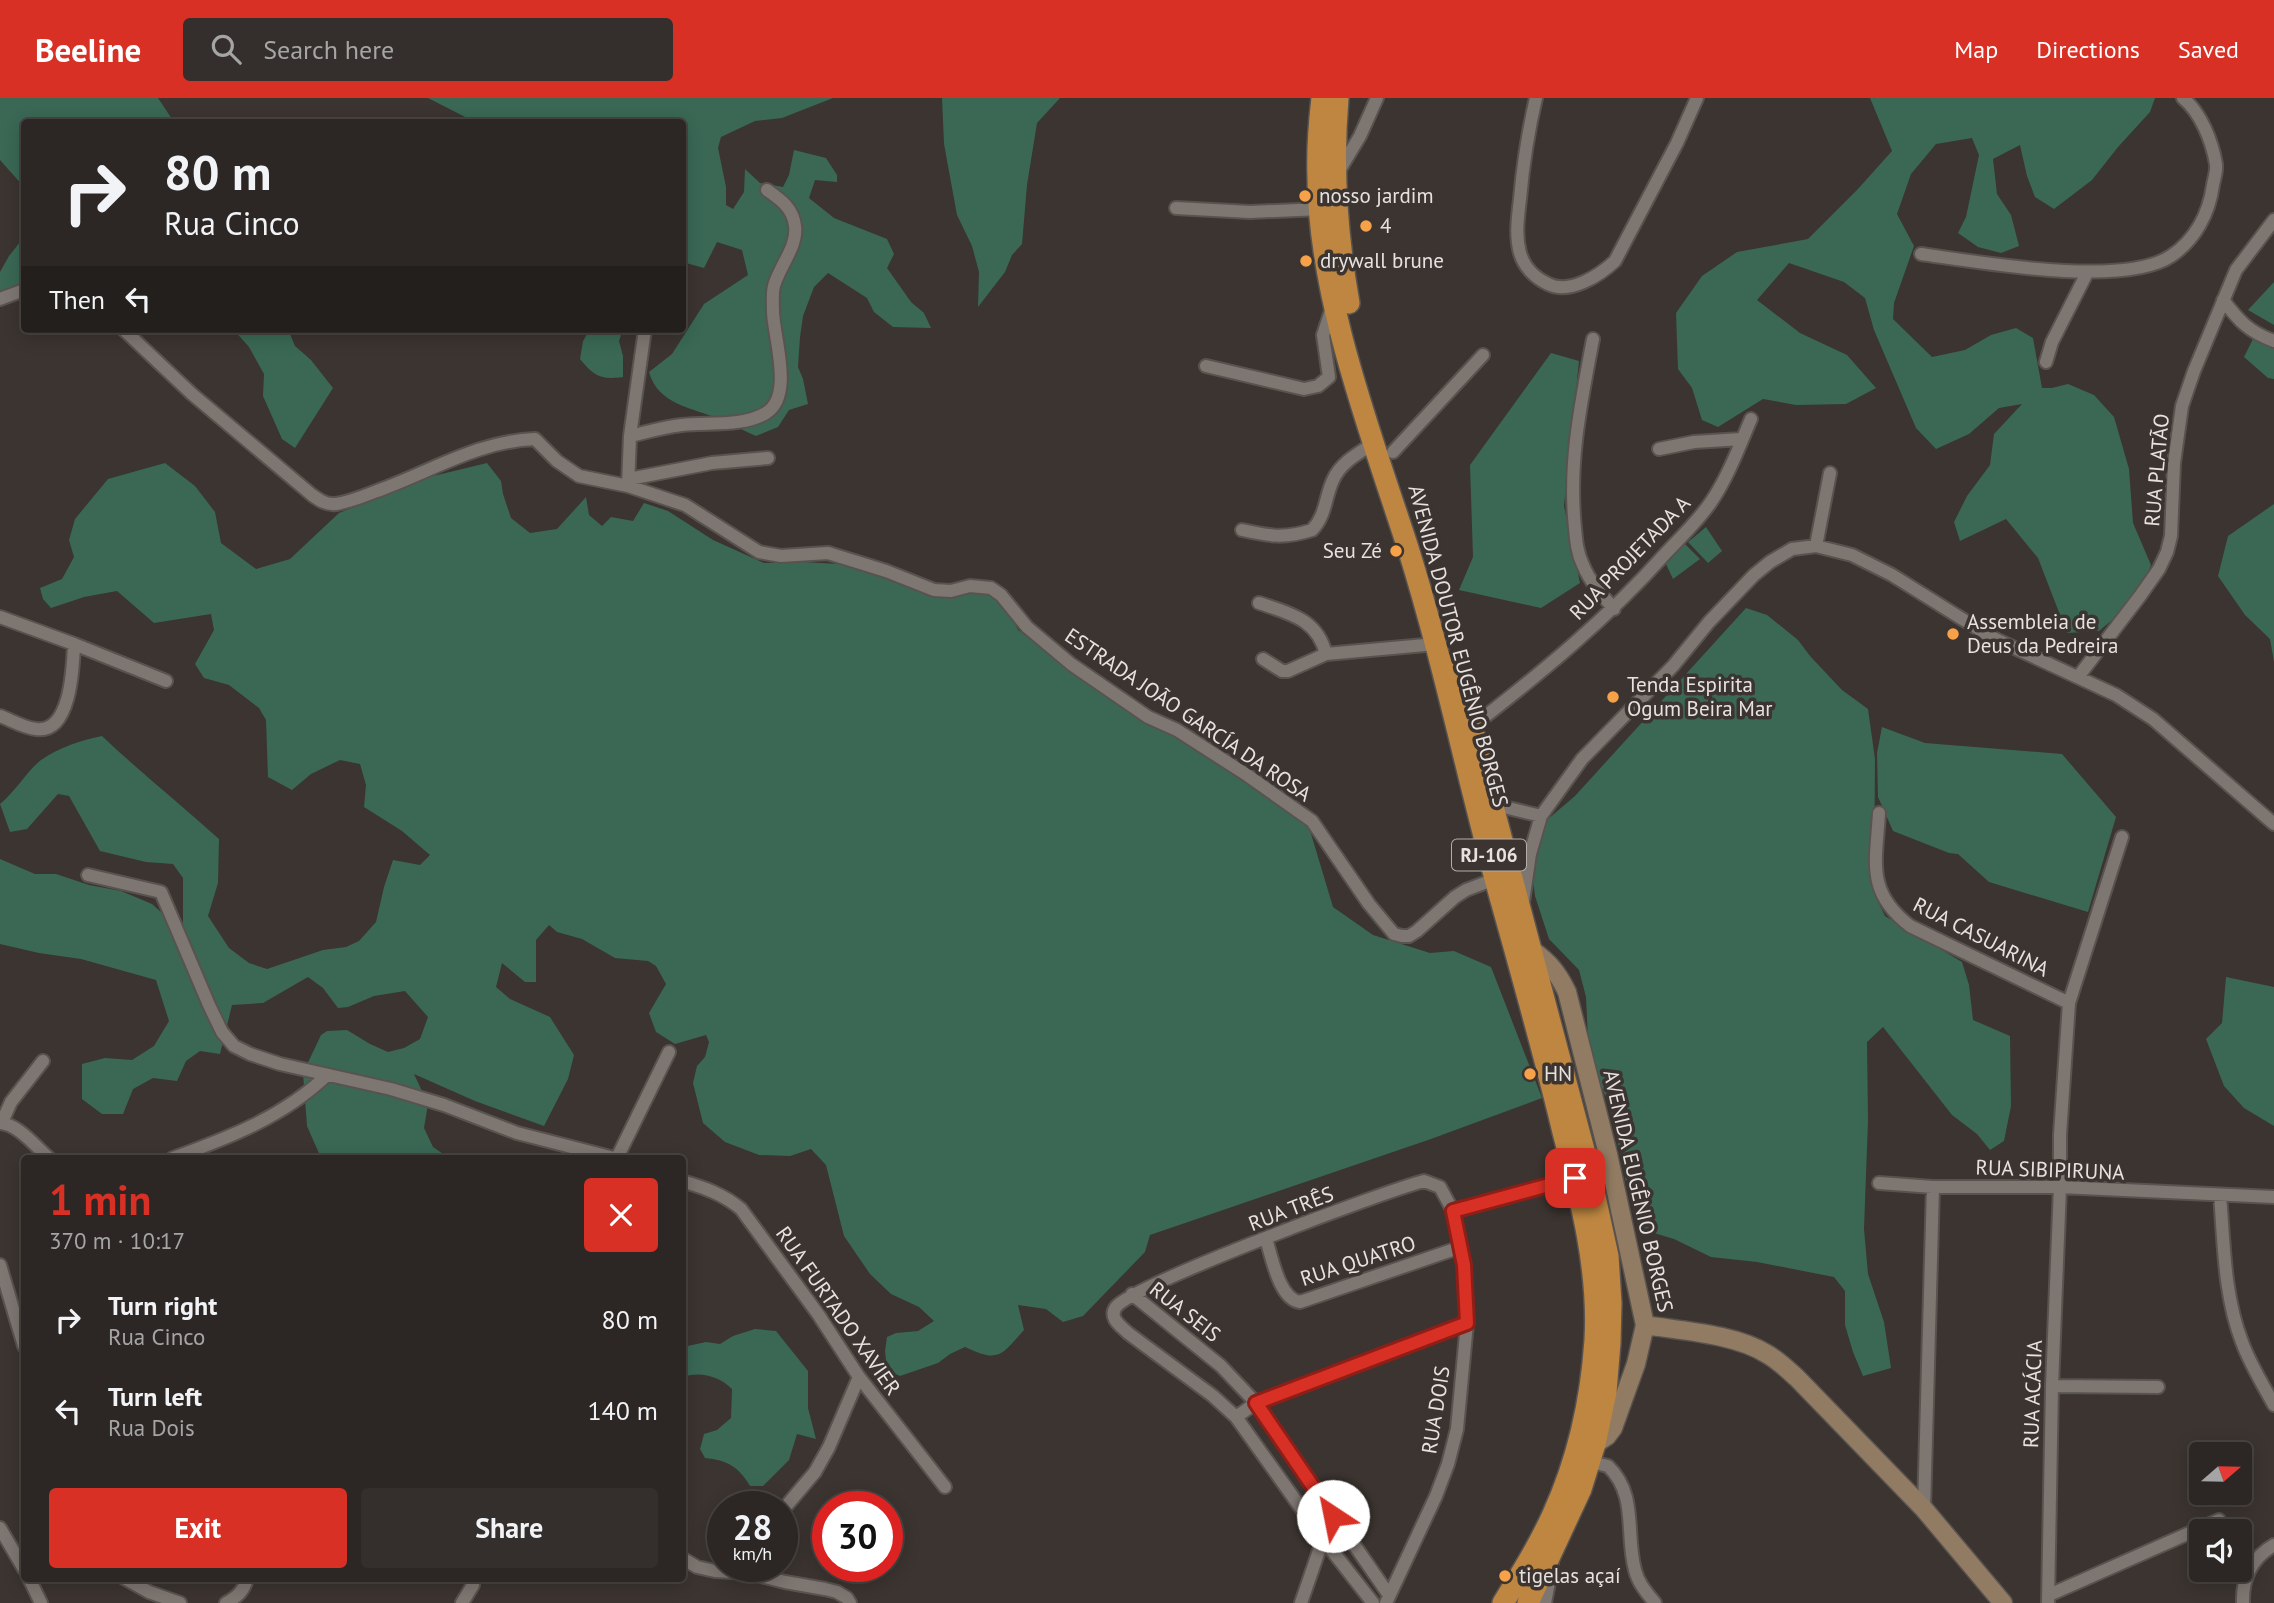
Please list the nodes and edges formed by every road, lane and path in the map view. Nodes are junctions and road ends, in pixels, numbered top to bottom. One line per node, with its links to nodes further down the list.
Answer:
1 (1322, 98): 10 (highway, AVENIDA DOUTOR EUGÊNIO BORGES / RJ-106)
2 (1338, 98): 7 (highway, AVENIDA DOUTOR EUGÊNIO BORGES / RJ-106)
3 (1377, 98): 7 (street)
4 (1536, 98): 5 (street)
5 (1697, 98)
6 (2183, 98): 13 (street)
7 (1335, 177): 28 (highway, AVENIDA DOUTOR EUGÊNIO BORGES / RJ-106)
8 (767, 190): 26 (street)
9 (1176, 208): 10 (street)
10 (1321, 209): 17 (highway, AVENIDA DOUTOR EUGÊNIO BORGES / RJ-106)
11 (2274, 219): 16 (street, RUA PLATÃO)
12 (1921, 254): 13 (street)
13 (2087, 273): 23 (street)
14 (21, 291): 15 (street)
15 (0, 299)
16 (2224, 300): 21 (street); 42 (street, RUA PLATÃO)
17 (1334, 302): 24 (street); 28 (highway, AVENIDA DOUTOR EUGÊNIO BORGES / RJ-106)
18 (127, 333): 32 (street, ESTRADA JOÃO GARCÍA DA ROSA)
19 (644, 333): 26 (street)
20 (1593, 339): 36 (street)
21 (2274, 341)
22 (1483, 355): 28 (street)
23 (2046, 362)
24 (1206, 366)
25 (1751, 419): 27 (street, RUA PROJETADA A)
26 (630, 436): 32 (street)
27 (1742, 439): 29 (street); 36 (street, RUA PROJETADA A)
28 (1383, 448): 33 (street); 39 (highway, AVENIDA DOUTOR EUGÊNIO BORGES / RJ-106); 45 (highway, AVENIDA DOUTOR EUGÊNIO BORGES / RJ-106)
29 (1659, 449)
30 (768, 458): 32 (street)
31 (1830, 473): 34 (street)
32 (629, 483): 52 (street, ESTRADA JOÃO GARCÍA DA ROSA)
33 (1242, 530)
34 (1816, 546): 42 (street); 48 (street)
35 (1259, 603): 40 (street)
36 (1614, 609): 45 (street, RUA PROJETADA A)
37 (0, 617): 38 (street)
38 (74, 644): 43 (street); 44 (street)
39 (1436, 644): 40 (street); 52 (highway, AVENIDA DOUTOR EUGÊNIO BORGES / RJ-106)
40 (1326, 654): 41 (street)
41 (1263, 659)
42 (2078, 677): 49 (street)
43 (166, 681)
44 (0, 716)
45 (1473, 726): 46 (highway, AVENIDA DOUTOR EUGÊNIO BORGES / RJ-106)
46 (1489, 794): 48 (street); 53 (highway, AVENIDA DOUTOR EUGÊNIO BORGES / RJ-106)
47 (1879, 813): 55 (street, RUA CASUARINA)
48 (1541, 816): 53 (street)
49 (2274, 824)
50 (2122, 837): 55 (street, RUA CASUARINA)
51 (88, 875): 58 (street)
52 (1495, 879): 64 (highway, AVENIDA DOUTOR EUGÊNIO BORGES / RJ-106)
53 (1521, 913): 54 (highway, AVENIDA DOUTOR EUGÊNIO BORGES / RJ-106)
54 (1532, 950): 78 (main road, AVENIDA EUGÊNIO BORGES); 85 (highway, AVENIDA DOUTOR EUGÊNIO BORGES / RJ-106)
55 (2069, 1003): 68 (street, RUA CASUARINA)
56 (669, 1052): 63 (street)
57 (43, 1061): 59 (street)
58 (326, 1076): 61 (street); 62 (street)
59 (1, 1122): 60 (street)
60 (46, 1155)
61 (181, 1155)
62 (603, 1155)
63 (617, 1155)
64 (1575, 1178): 71 (street); 111 (highway, AVENIDA DOUTOR EUGÊNIO BORGES / RJ-106)
65 (686, 1182): 79 (street, RUA FURTADO XAVIER)
66 (1879, 1182): 67 (street, RUA SIBIPIRUNA)
67 (1933, 1187): 68 (street, RUA SIBIPIRUNA); 88 (street)
68 (2060, 1187): 69 (street, RUA SIBIPIRUNA); 80 (street, RUA ACÁCIA)
69 (2220, 1195): 70 (street, RUA SIBIPIRUNA); 83 (street)
70 (2274, 1197)
71 (1453, 1211): 72 (street, RUA TRÊS); 73 (street, RUA DOIS)
72 (1266, 1239): 73 (street, RUA QUATRO); 75 (street, RUA TRÊS)
73 (1461, 1247): 77 (street, RUA DOIS)
74 (0, 1265): 76 (street)
75 (1132, 1294): 82 (street, RUA SEIS); 84 (street, RUA SEIS)
76 (20, 1313)
77 (1467, 1323): 82 (street); 102 (street, RUA DOIS)
78 (1645, 1325): 85 (main road, AVENIDA EUGÊNIO BORGES); 88 (main road)
79 (859, 1377): 86 (street, RUA FURTADO XAVIER); 87 (street)
80 (2052, 1386): 81 (street); 103 (street, RUA ACÁCIA)
81 (2158, 1387)
82 (1256, 1403): 84 (street); 102 (street, RUA SEIS)
83 (2274, 1405)
84 (1236, 1417): 91 (street, RUA SEIS)
85 (1593, 1453): 93 (highway, AVENIDA DOUTOR EUGÊNIO BORGES / RJ-106); 114 (street)
86 (945, 1487)
87 (798, 1491)
88 (1924, 1509): 115 (main road)
89 (0, 1528): 95 (street)
90 (2189, 1534): 103 (street)
91 (1323, 1539): 109 (street); 110 (street, RUA SEIS)
92 (2274, 1545): 116 (street)
93 (1554, 1548): 112 (highway, AVENIDA DOUTOR EUGÊNIO BORGES / RJ-106); 113 (street)
94 (686, 1561): 96 (street)
95 (21, 1564)
96 (707, 1569)
97 (31, 1582): 104 (street)
98 (132, 1582): 105 (street)
99 (246, 1582): 106 (street)
100 (798, 1582): 108 (street)
101 (473, 1585): 107 (street)
102 (1387, 1599)
103 (2048, 1599)
104 (41, 1603)
105 (180, 1603)
106 (226, 1603)
107 (462, 1603)
108 (850, 1603)
109 (1301, 1603)
110 (1373, 1603)
111 (1503, 1603)
112 (1528, 1603)
113 (1545, 1603)
114 (1655, 1603)
115 (2003, 1603)
116 (2243, 1603)

